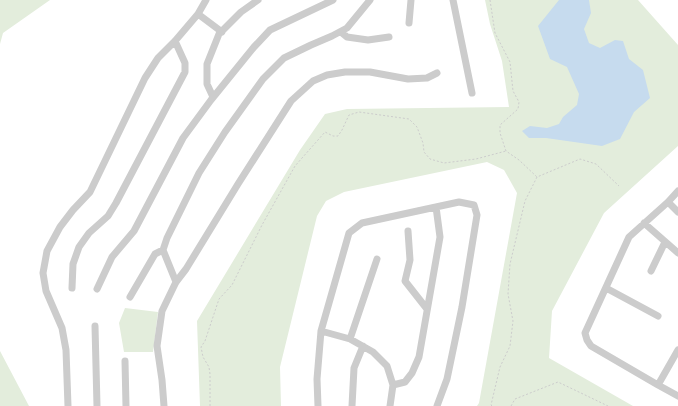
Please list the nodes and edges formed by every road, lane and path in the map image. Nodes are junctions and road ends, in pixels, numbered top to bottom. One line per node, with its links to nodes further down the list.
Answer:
1 (206, 0): 8 (street)
2 (258, 0): 10 (street)
3 (333, 0): 16 (street)
4 (370, 0): 11 (street)
5 (410, 0): 9 (street)
6 (453, 0): 15 (street)
7 (490, 0): 17 (path)
8 (198, 14): 10 (street); 13 (street)
9 (409, 23)
10 (222, 32): 16 (street)
11 (341, 32): 12 (street); 27 (street)
12 (389, 37)
13 (175, 41): 32 (street); 47 (street)
14 (437, 73): 31 (street)
15 (472, 93)
16 (213, 97): 34 (street)
17 (506, 151): 18 (path); 51 (path)
18 (537, 177): 19 (path); 56 (path)
19 (619, 186)
20 (678, 191): 21 (street)
21 (668, 202): 23 (street); 24 (street)
22 (436, 207): 36 (street); 39 (street); 55 (street)
23 (678, 212)
24 (644, 223): 26 (street); 33 (street)
25 (408, 231): 36 (street)
26 (665, 242): 28 (street); 30 (street)
27 (163, 250): 31 (street); 35 (street)
28 (678, 253)
29 (376, 259): 40 (street)
30 (650, 271)
31 (176, 282): 50 (street)
32 (72, 288)
33 (606, 288): 37 (street); 45 (street)
34 (98, 289)
35 (130, 297)
36 (427, 309): 44 (street)
37 (658, 316)
38 (95, 326): 48 (street)
39 (321, 331): 40 (street); 52 (street)
40 (350, 338): 41 (street)
41 (363, 346): 44 (street); 53 (street)
42 (678, 350): 45 (street)
43 (125, 361): 49 (street)
44 (393, 385): 54 (street)
45 (658, 385): 46 (street)
46 (678, 396)
47 (68, 406)
48 (97, 406)
49 (126, 406)
50 (164, 406)
51 (210, 406)
52 (318, 406)
53 (352, 406)
54 (390, 406)
55 (437, 406)
56 (492, 406)
57 (511, 406): 58 (path)
58 (608, 406)

